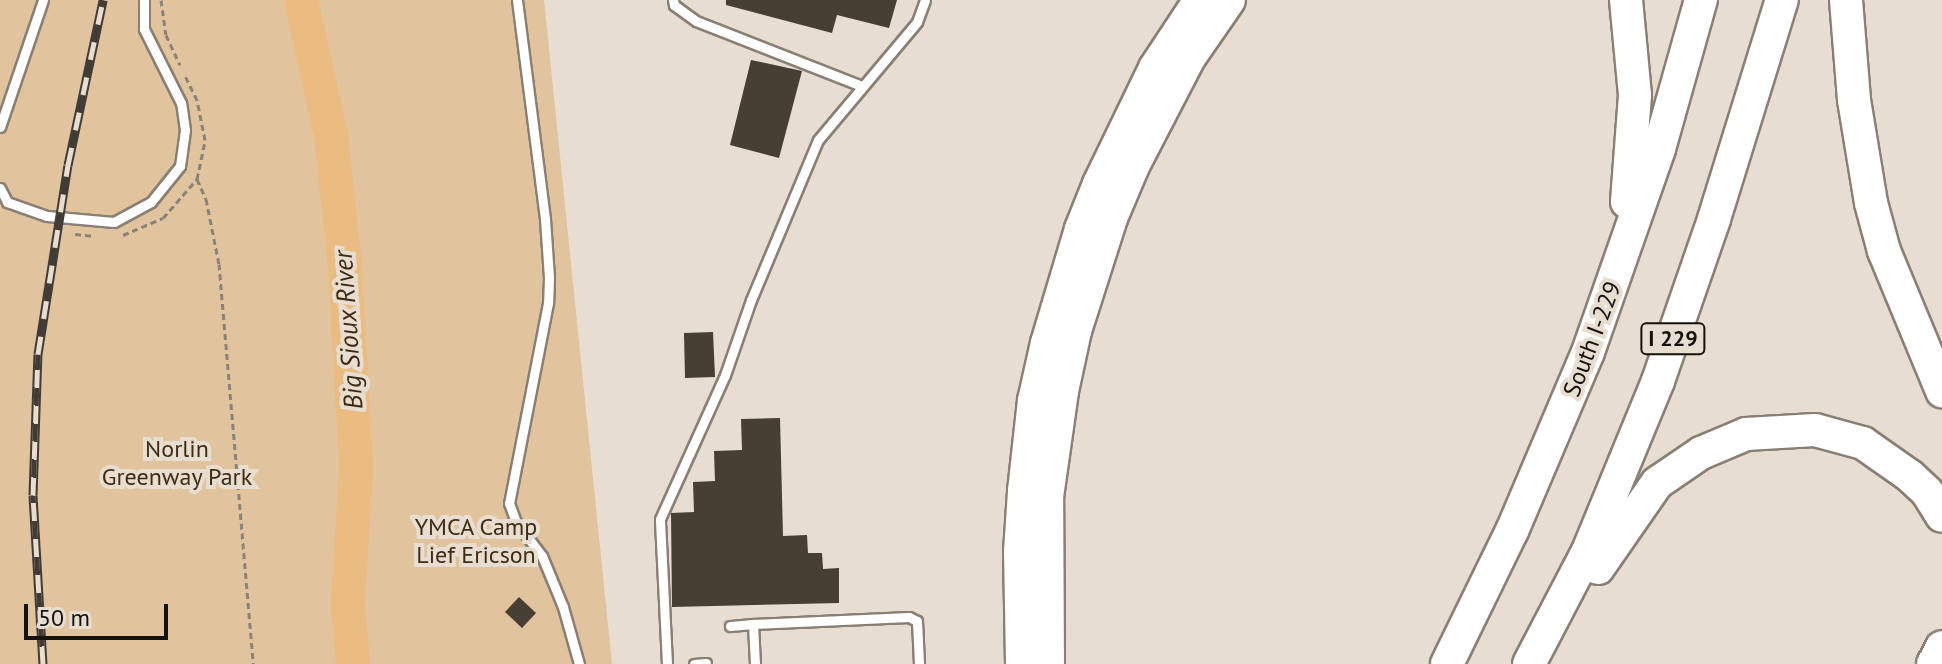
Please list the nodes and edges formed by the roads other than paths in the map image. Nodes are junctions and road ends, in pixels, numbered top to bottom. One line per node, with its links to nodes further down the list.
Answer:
1 (43, 0): 13 (lane)
2 (144, 0): 14 (lane)
3 (517, 0): 22 (lane)
4 (673, 0): 12 (lane)
5 (925, 0): 12 (lane)
6 (1200, 0): 27 (highway)
7 (1229, 0): 28 (highway)
8 (1626, 0): 15 (highway)
9 (1701, 0): 15 (highway, South I-229)
10 (1782, 0): 30 (highway, I 229)
11 (1846, 0): 16 (highway)
12 (862, 86): 23 (lane)
13 (0, 127)
14 (0, 188)
15 (1588, 352): 29 (highway, South I-229)
16 (1942, 391)
17 (1942, 516): 30 (highway)
18 (753, 624): 19 (lane); 25 (lane); 26 (lane)
19 (730, 626)
20 (1942, 647): 31 (highway)
21 (706, 663): 24 (lane)
22 (579, 664)
23 (667, 664)
24 (694, 664)
25 (755, 664)
26 (919, 664)
27 (1022, 664)
28 (1048, 664)
29 (1447, 664)
30 (1532, 664)
31 (1933, 664)

